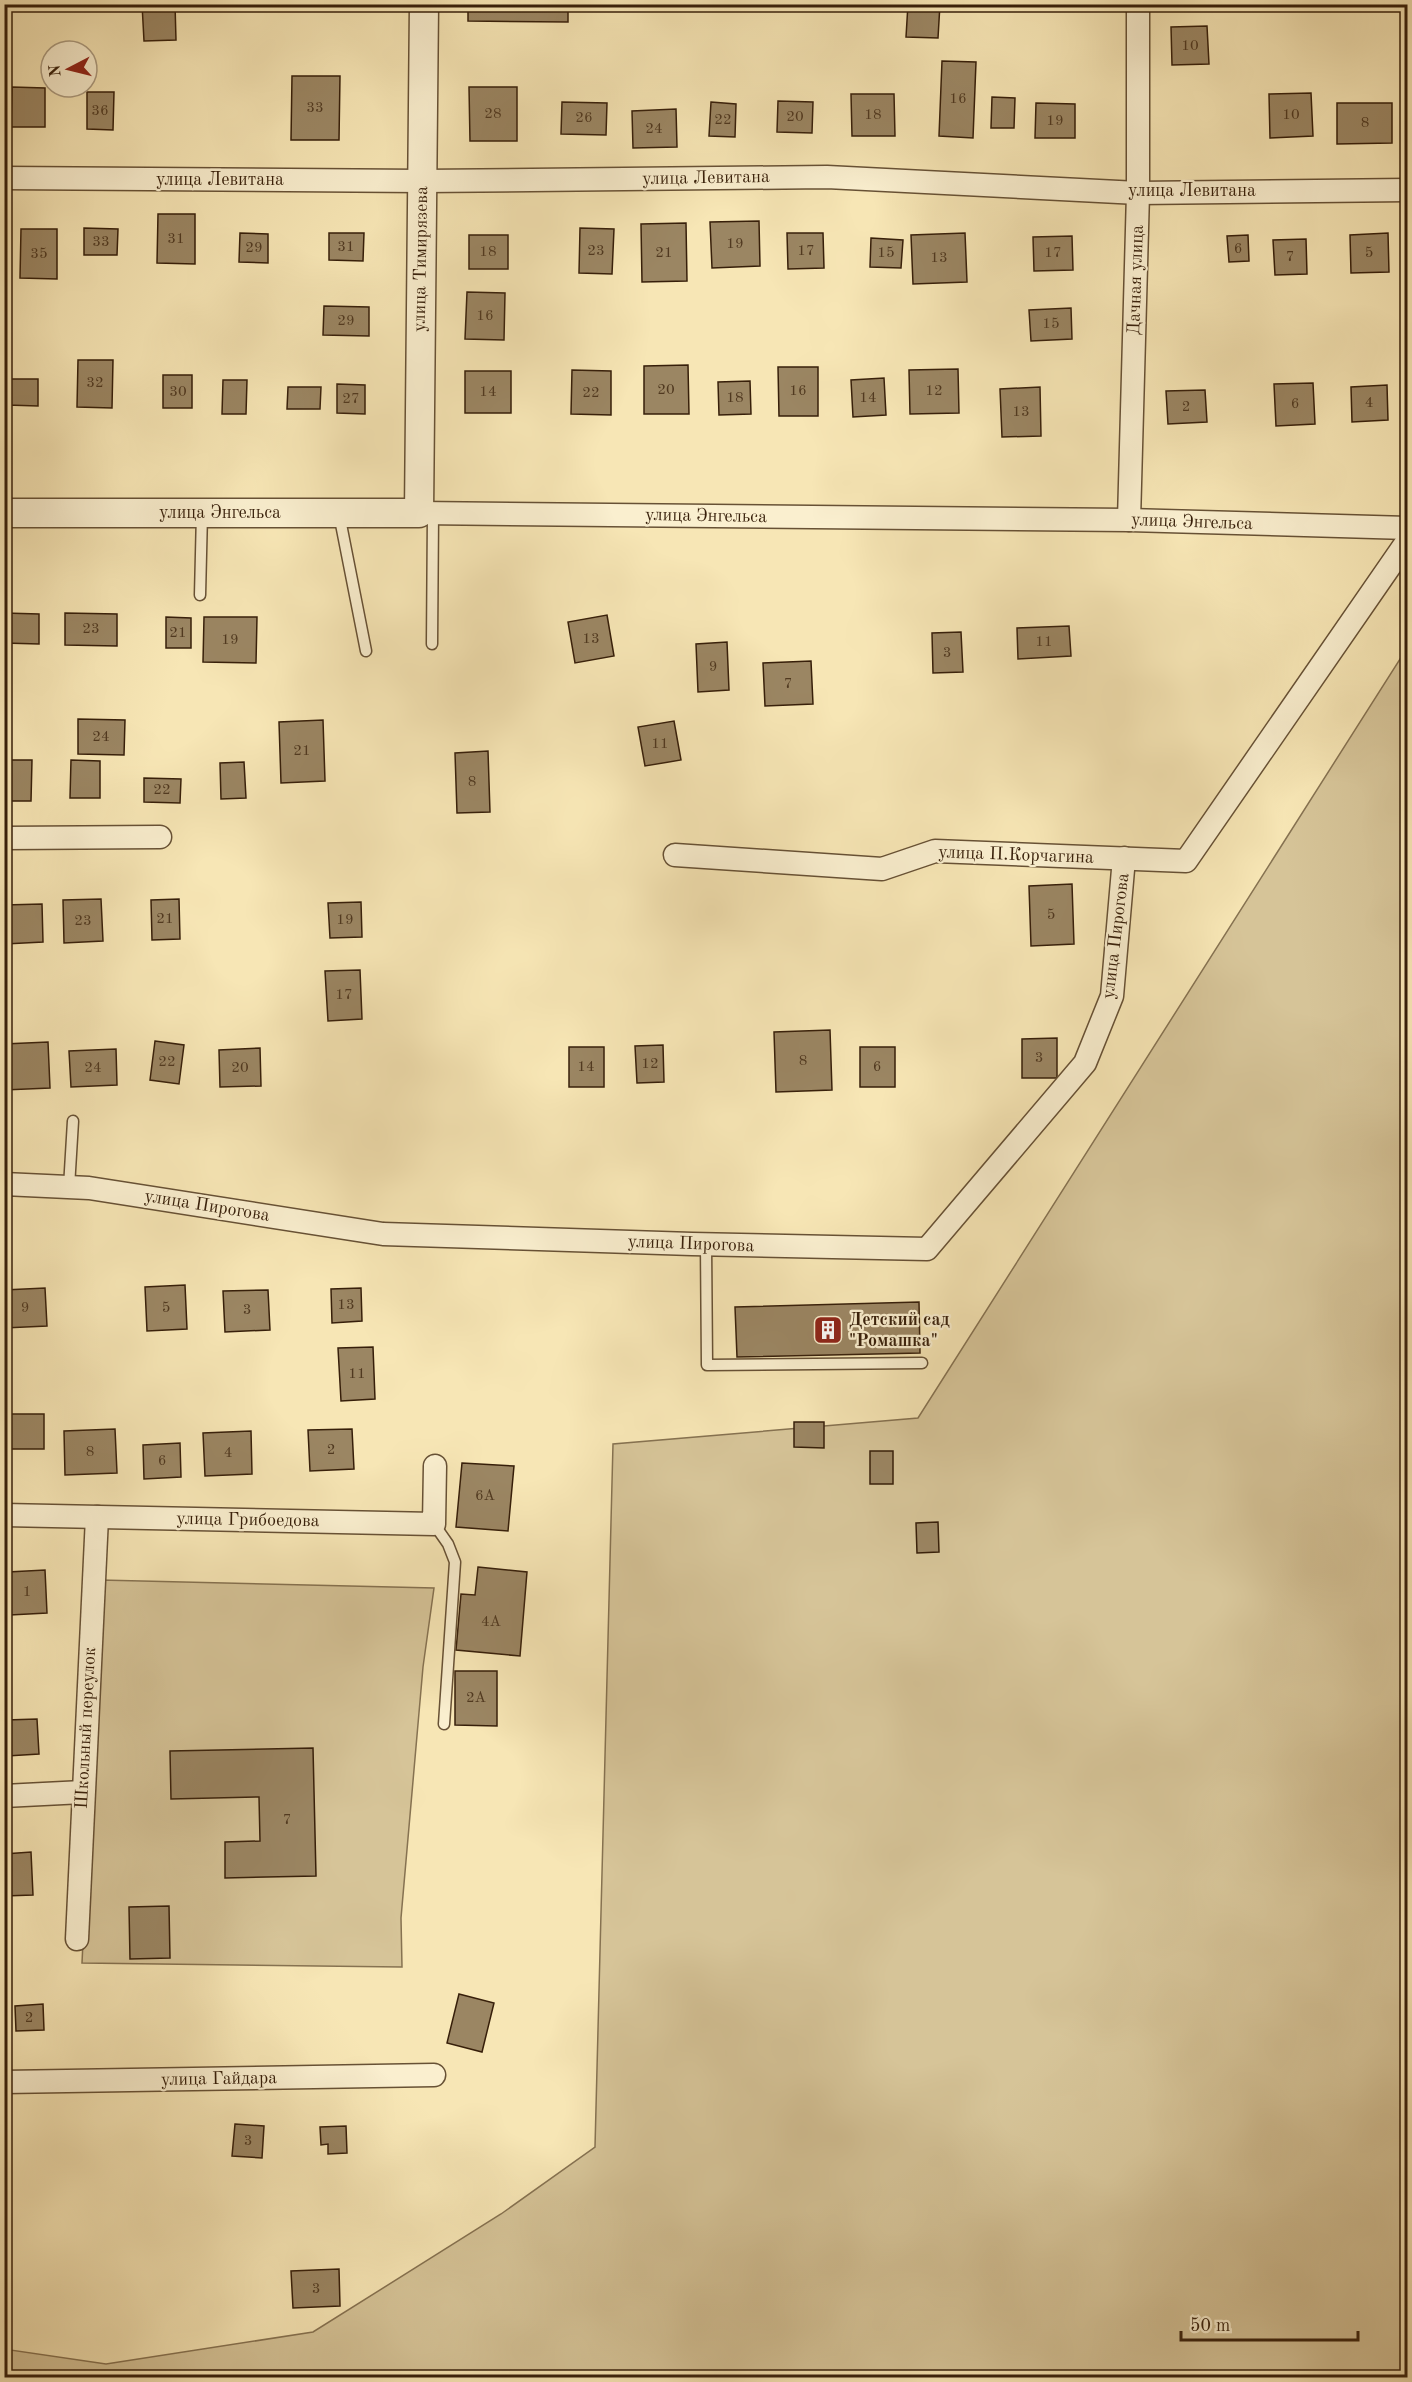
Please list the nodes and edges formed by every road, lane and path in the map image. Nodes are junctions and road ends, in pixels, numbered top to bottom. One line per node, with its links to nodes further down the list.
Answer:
1 (424, 4): 4 (street, улица Тимирязева)
2 (1138, 4): 6 (street, Дачная улица)
3 (4, 178): 4 (street, улица Левитана)
4 (422, 181): 6 (street, улица Левитана); 10 (street, улица Тимирязева)
5 (1407, 190): 6 (street, улица Левитана)
6 (1138, 193): 11 (street, Дачная улица)
7 (4, 513): 8 (street, улица Энгельса)
8 (202, 513): 9 (street, улица Энгельса); 14 (lane)
9 (339, 513): 10 (street, улица Энгельса); 16 (lane)
10 (426, 513): 11 (street, улица Энгельса); 15 (lane)
11 (1129, 520): 12 (street, улица Энгельса)
12 (1407, 528)
13 (1407, 540): 20 (street, улица П.Корчагина)
14 (200, 596)
15 (432, 644)
16 (366, 651)
17 (160, 837): 18 (street)
18 (4, 838)
19 (675, 855): 20 (street, улица П.Корчагина)
20 (1124, 858): 24 (street, улица Пирогова)
21 (73, 1121): 23 (lane)
22 (4, 1184): 23 (street, улица Пирогова)
23 (69, 1187): 24 (street, улица Пирогова)
24 (706, 1244): 25 (lane)
25 (922, 1363)
26 (435, 1466): 29 (street)
27 (4, 1515): 28 (street, улица Грибоедова)
28 (97, 1517): 29 (street, улица Грибоедова); 31 (street, Школьный переулок)
29 (434, 1524): 30 (lane)
30 (444, 1724)
31 (83, 1792): 32 (street); 33 (street, Школьный переулок)
32 (4, 1796)
33 (77, 1939)
34 (434, 2075): 35 (street, улица Гайдара)
35 (4, 2082)

